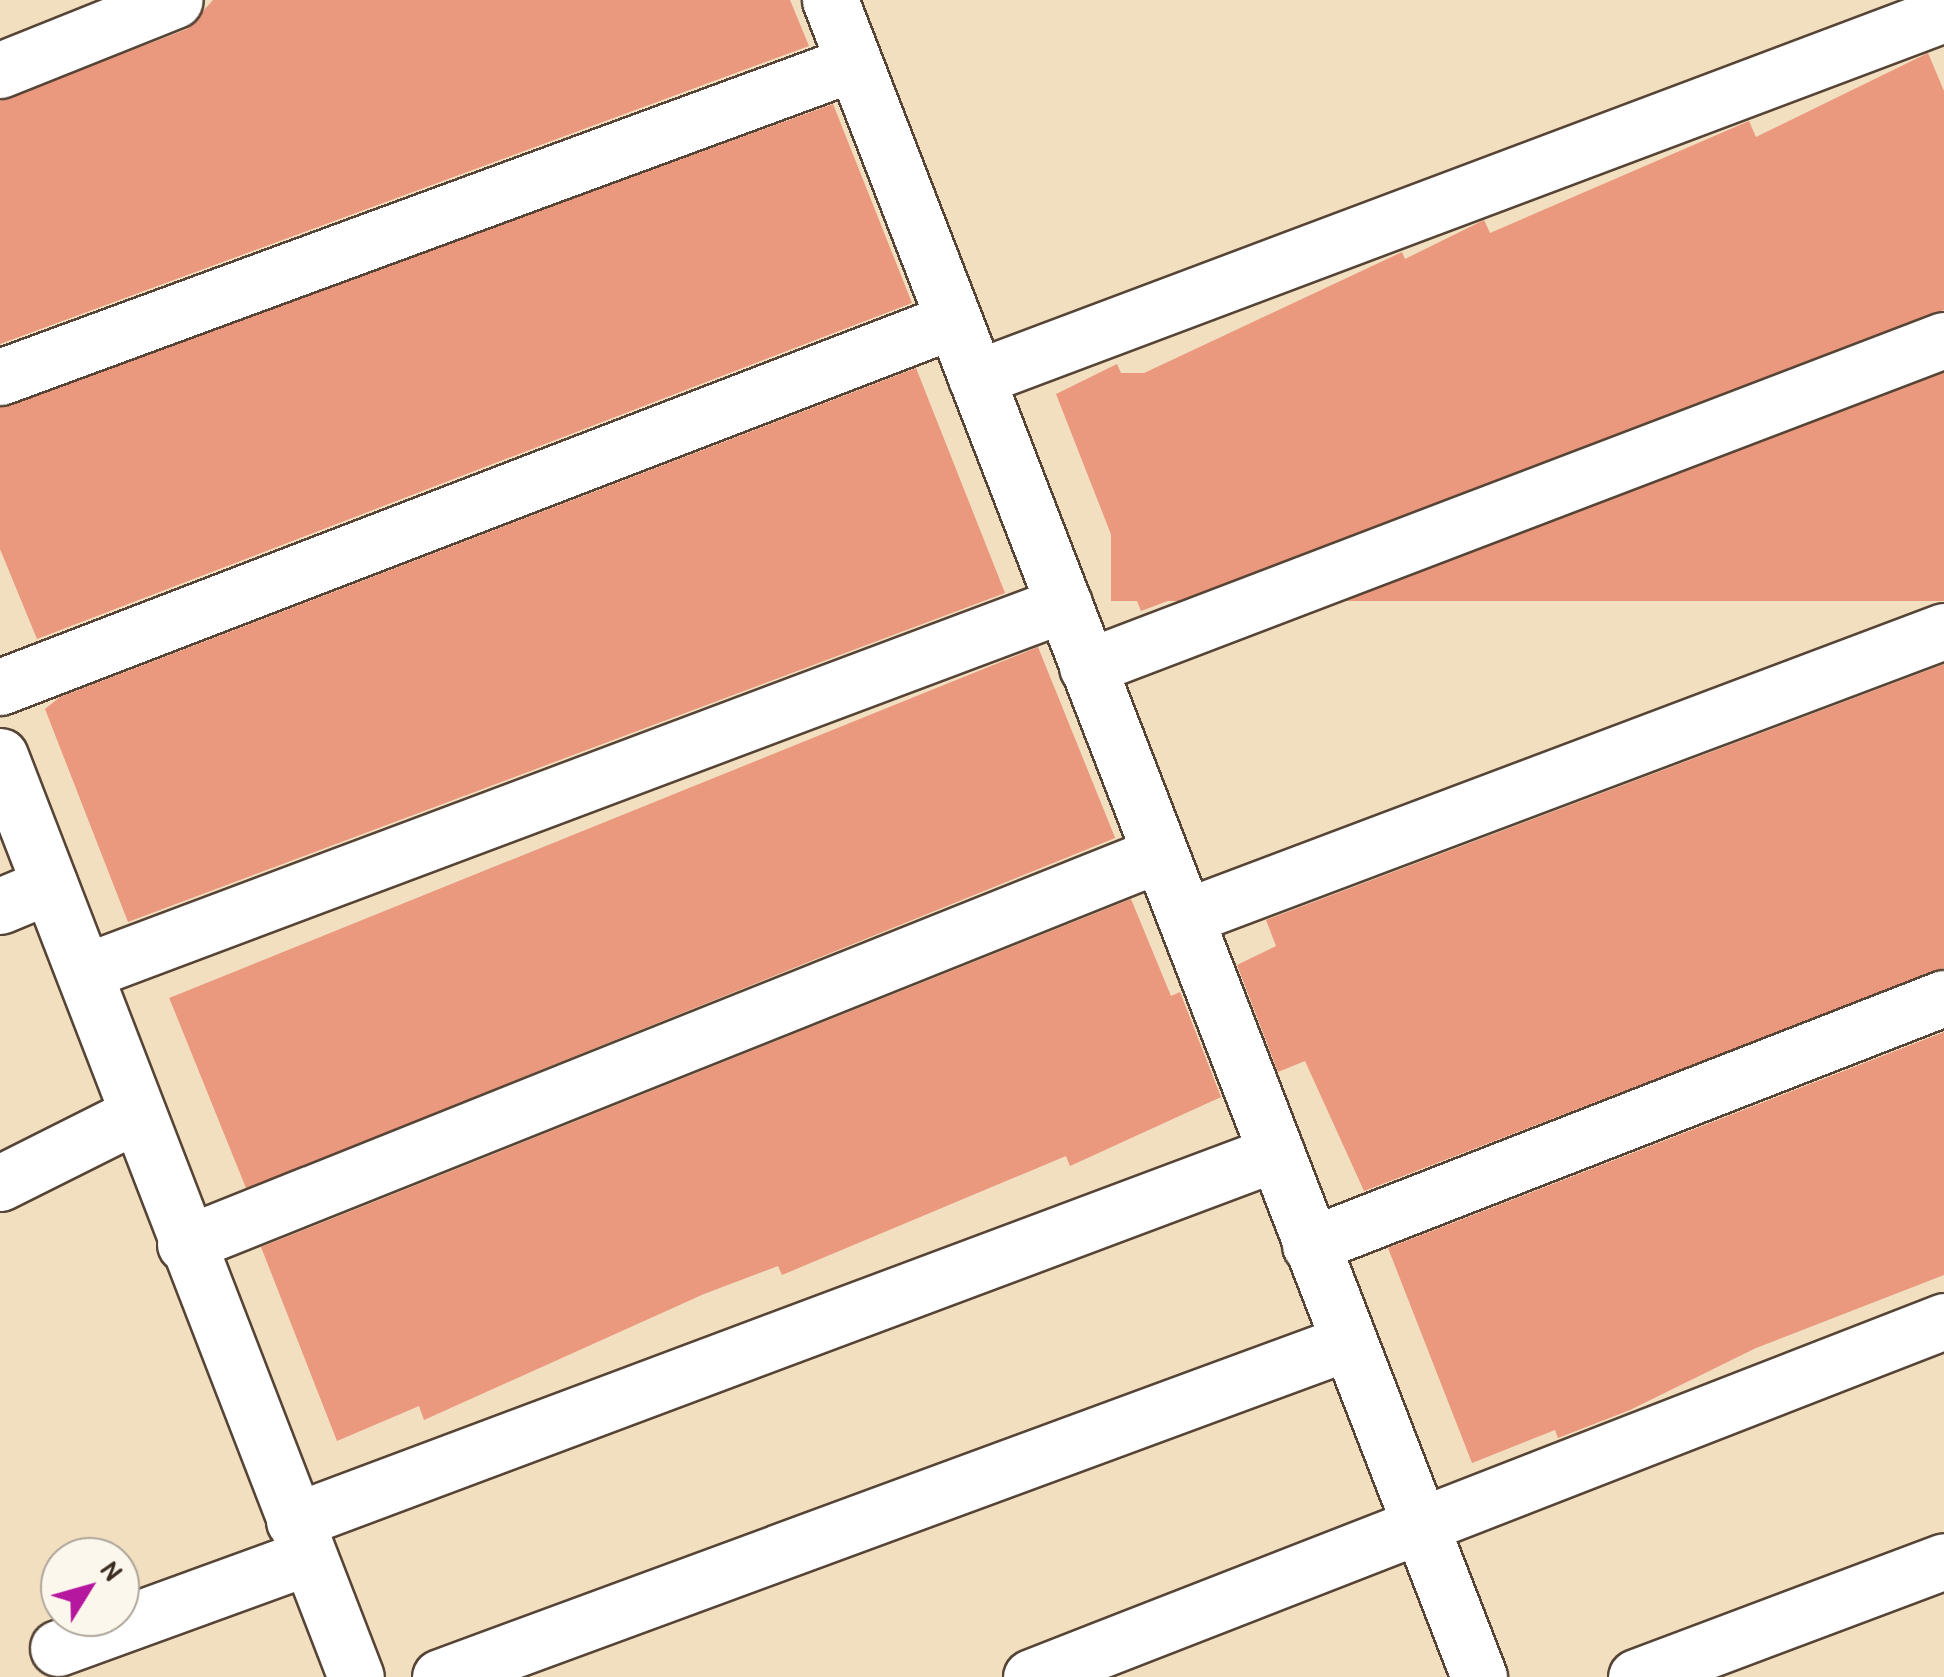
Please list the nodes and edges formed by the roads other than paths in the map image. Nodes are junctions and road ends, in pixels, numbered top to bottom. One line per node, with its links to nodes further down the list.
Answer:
1 (176, 0): 5 (street)
2 (830, 0): 4 (street)
3 (1944, 14): 9 (street)
4 (854, 63): 6 (street); 8 (street)
5 (0, 70)
6 (954, 320): 9 (street); 13 (street)
7 (1944, 340): 12 (street)
8 (0, 377)
9 (976, 378): 10 (street)
10 (1064, 604): 12 (street); 19 (street)
11 (1944, 631): 18 (street)
12 (1087, 666): 15 (street)
13 (0, 688)
14 (0, 756): 16 (street)
15 (1160, 854): 18 (street); 24 (street)
16 (50, 885): 17 (street); 19 (street)
17 (0, 906)
18 (1185, 917): 22 (street)
19 (84, 972): 21 (street)
20 (1944, 998): 25 (street)
21 (136, 1115): 23 (street); 24 (street)
22 (1276, 1153): 25 (street); 29 (street)
23 (0, 1182)
24 (185, 1244): 29 (street)
25 (1310, 1245): 27 (street)
26 (1944, 1322): 28 (street)
27 (1349, 1342): 28 (street); 33 (street)
28 (1421, 1528): 34 (street); 35 (street)
29 (301, 1539): 31 (street); 32 (street)
30 (1944, 1560): 36 (street)
31 (58, 1648)
32 (356, 1677)
33 (440, 1677)
34 (1031, 1677)
35 (1478, 1677)
36 (1636, 1677)

